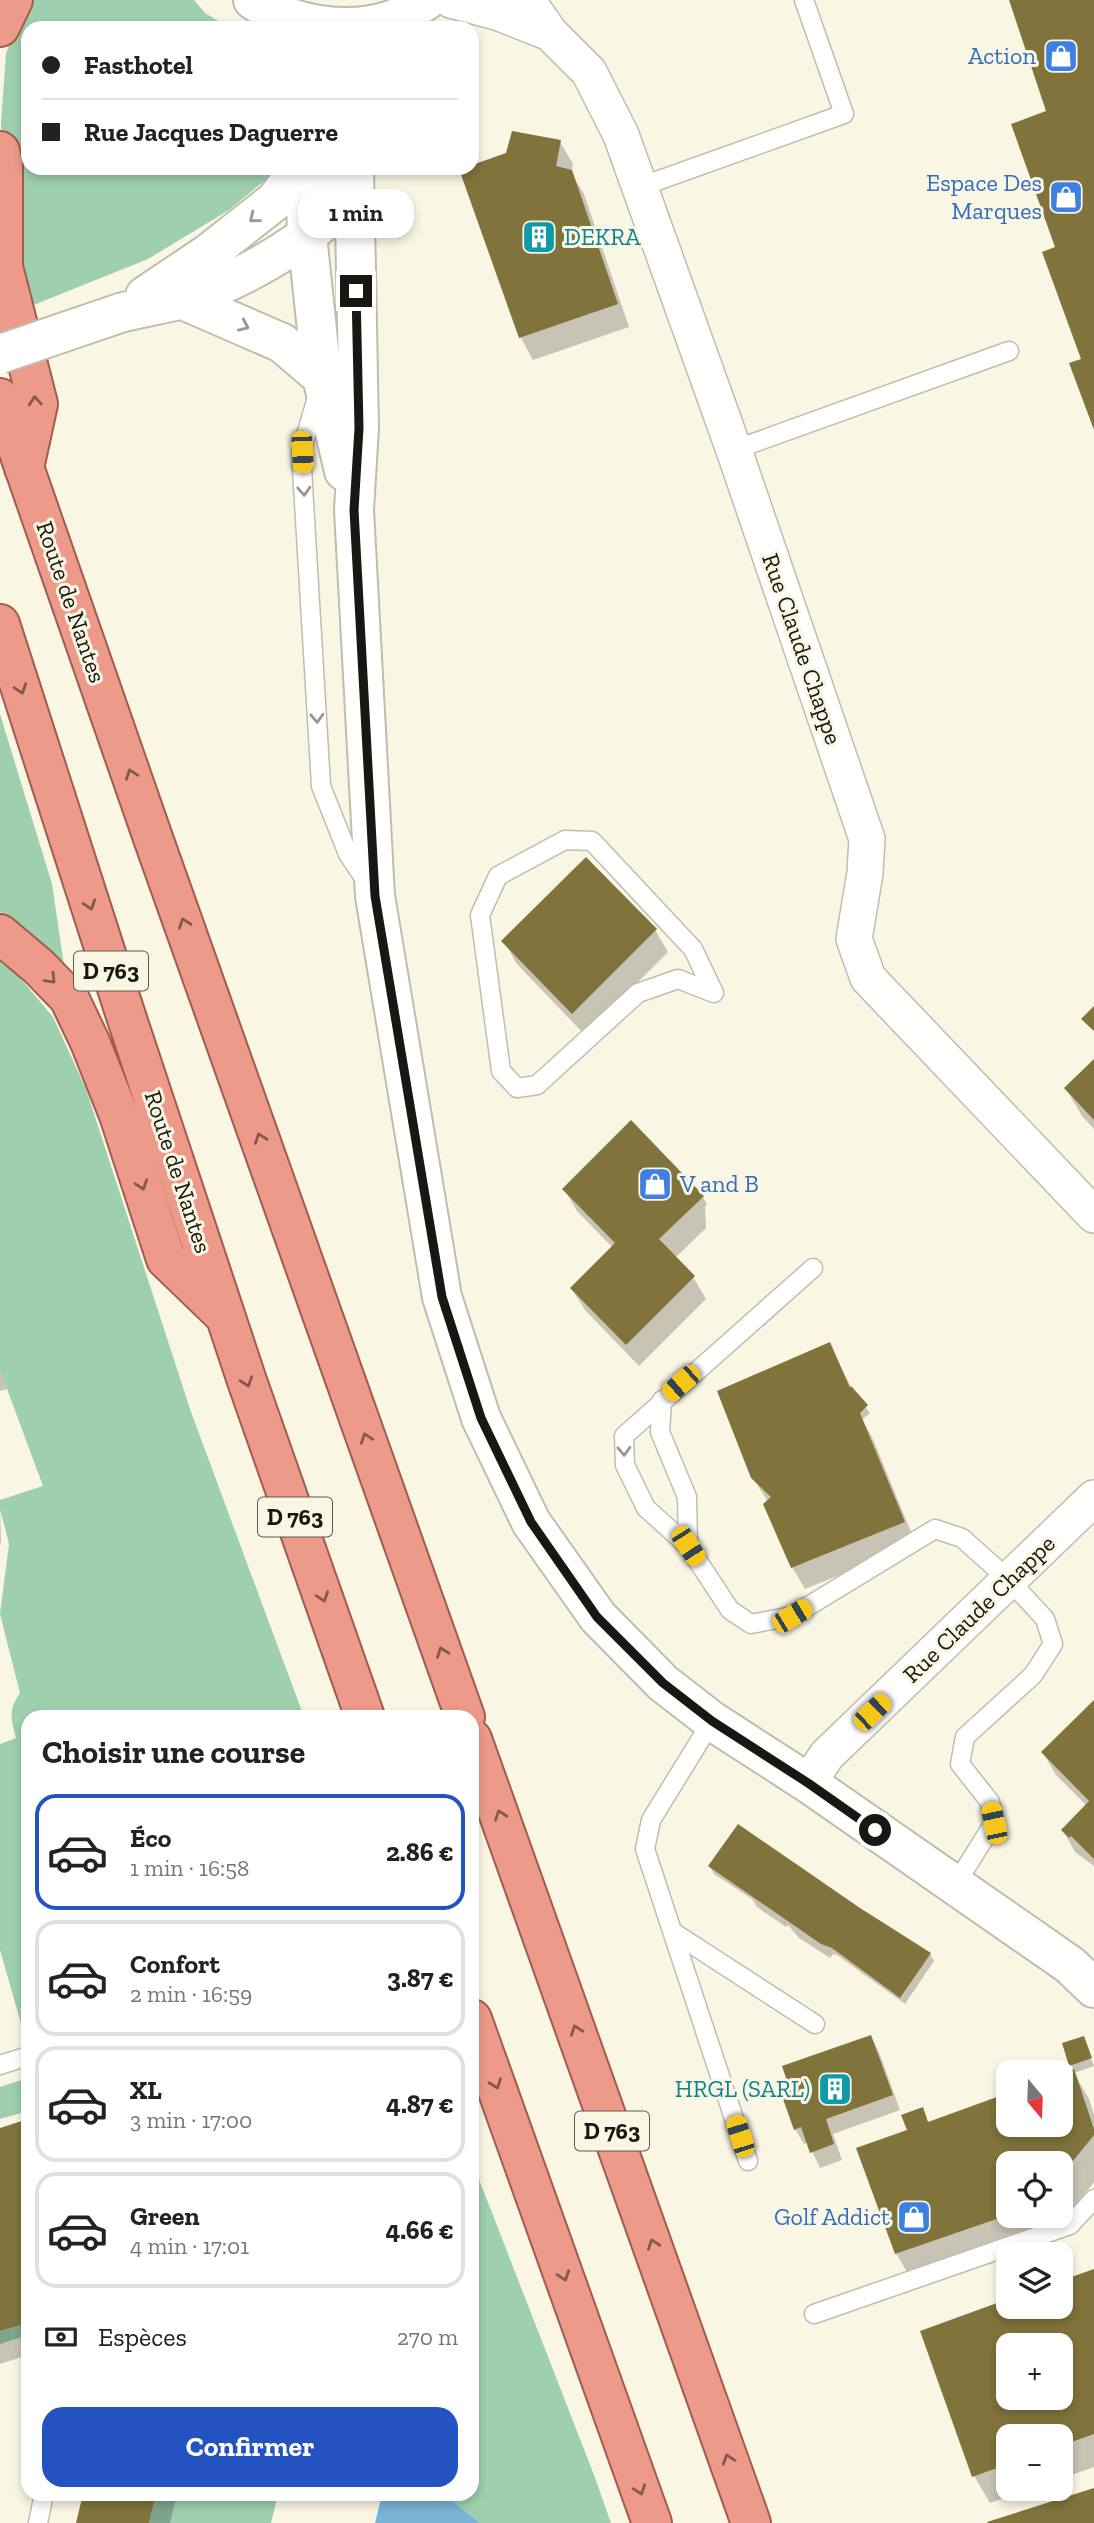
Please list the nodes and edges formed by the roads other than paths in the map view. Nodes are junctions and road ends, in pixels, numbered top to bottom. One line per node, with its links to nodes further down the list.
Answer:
1 (13, 0): 9 (highway)
2 (253, 0): 7 (street)
3 (428, 0): 8 (street)
4 (451, 0): 10 (street)
5 (527, 0): 10 (street)
6 (804, 0): 15 (lane)
7 (288, 21)
8 (395, 21)
9 (0, 27)
10 (550, 33): 15 (street, Rue Claude Chappe)
11 (0, 151): 24 (highway, one-way to 11)
12 (295, 175): 18 (street, one-way to 18)
13 (341, 175): 16 (street)
14 (345, 175): 25 (street)
15 (640, 187): 23 (street, Rue Claude Chappe)
16 (307, 236): 17 (street); 21 (street)
17 (181, 299): 18 (street); 21 (street, one-way to 21)
18 (120, 313): 20 (street, bridge)
19 (1009, 351): 23 (lane)
20 (0, 354)
21 (322, 377): 25 (street); 27 (lane, one-way to 27)
22 (0, 398): 24 (highway, Route de Nantes)
23 (734, 450): 30 (street, Rue Claude Chappe)
24 (24, 468): 38 (highway, Route de Nantes, one-way to 24)
25 (354, 510): 27 (street)
26 (0, 624): 32 (highway, Route de Nantes / D 763, one-way to 32)
27 (375, 896): 39 (street)
28 (0, 933): 32 (highway, one-way to 32)
29 (714, 993): 29 (lane)
30 (1094, 1215)
31 (813, 1268): 33 (lane)
32 (226, 1317): 37 (highway, Route de Nantes / D 763, one-way to 37)
33 (662, 1400): 35 (lane); 35 (lane, one-way to 35)
34 (1089, 1513): 36 (street, Rue Claude Chappe)
35 (688, 1546): 36 (lane)
36 (1009, 1580): 41 (street, Rue Claude Chappe); 42 (lane)
37 (363, 1710)
38 (462, 1710)
39 (712, 1721): 41 (street); 43 (lane)
40 (479, 1759): 55 (highway, D 763, one-way to 40)
41 (808, 1783): 42 (street)
42 (955, 1885): 44 (street)
43 (673, 1932): 45 (lane); 49 (lane)
44 (1094, 1988)
45 (815, 2024)
46 (479, 2038): 54 (highway, one-way to 54)
47 (21, 2058): 48 (lane)
48 (0, 2065)
49 (748, 2161)
50 (1094, 2199): 51 (lane)
51 (814, 2314)
52 (43, 2501): 53 (lane)
53 (38, 2523)
54 (652, 2523)
55 (751, 2523)

